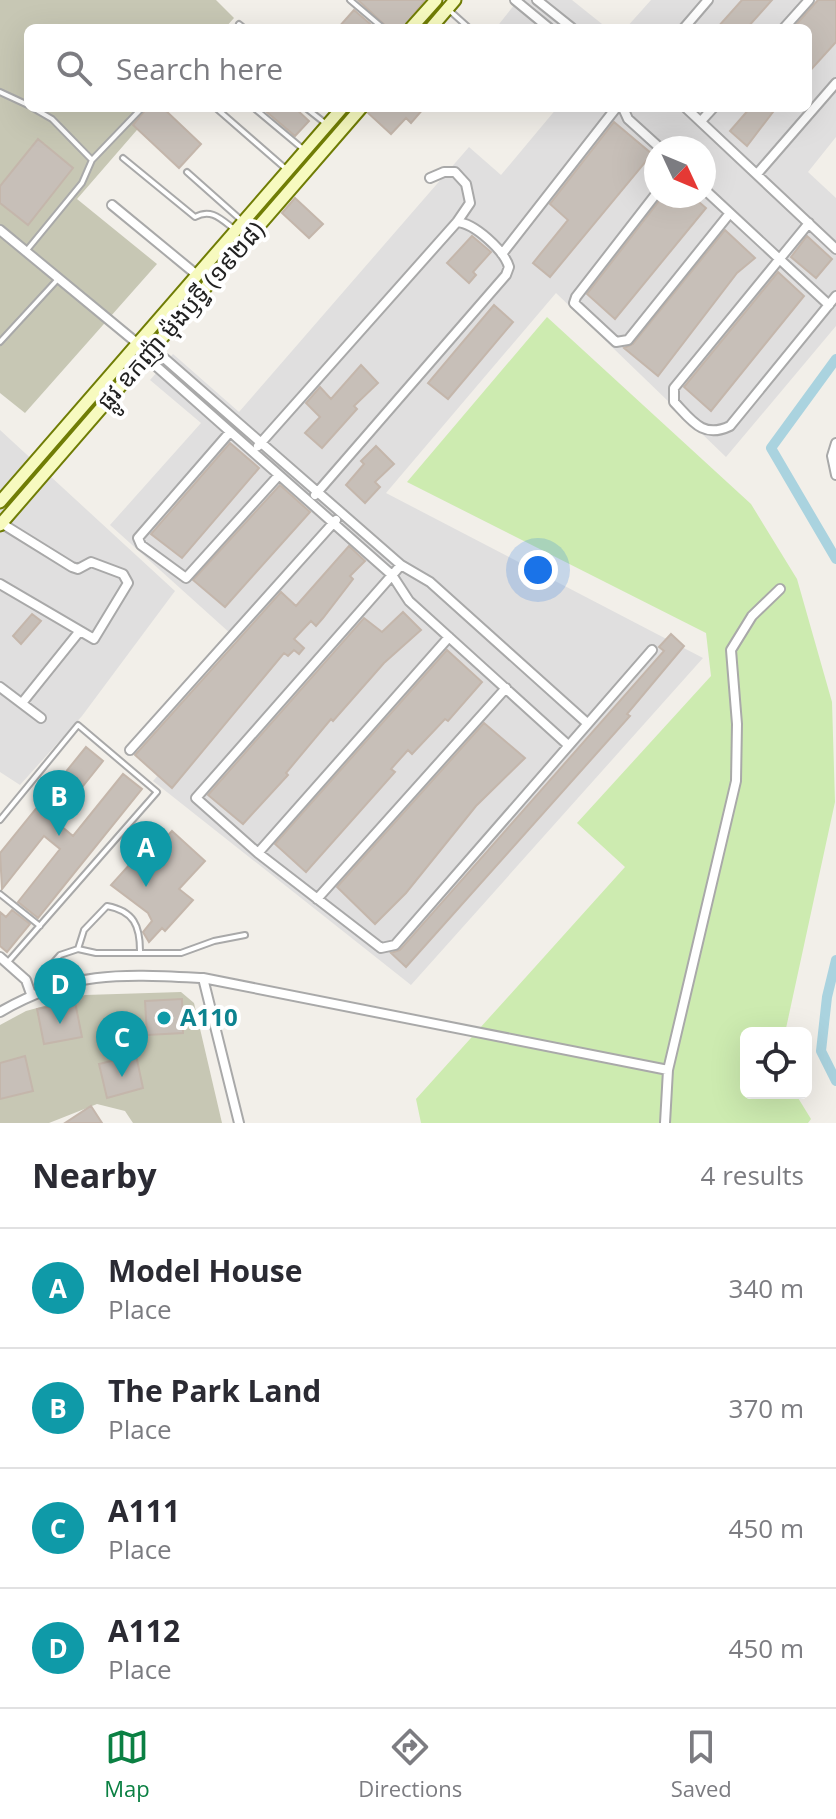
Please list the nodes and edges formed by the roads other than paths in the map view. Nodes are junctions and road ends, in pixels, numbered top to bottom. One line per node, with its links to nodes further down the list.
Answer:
1 (350, 0): 8 (lane)
2 (436, 0): 9 (main road)
3 (515, 0): 12 (street)
4 (537, 0): 13 (street)
5 (708, 0): 14 (street)
6 (809, 0): 15 (street)
7 (451, 4): 10 (main road); 11 (lane)
8 (378, 24)
9 (415, 24)
10 (434, 24)
11 (466, 24)
12 (544, 24)
13 (567, 24)
14 (687, 24)
15 (788, 24)
16 (836, 83): 19 (street)
17 (0, 92): 18 (lane)
18 (24, 104)
19 (812, 111)
20 (39, 112): 37 (lane)
21 (138, 112): 37 (lane)
22 (221, 112): 38 (lane)
23 (259, 112): 35 (lane)
24 (311, 112): 33 (lane)
25 (338, 112): 33 (main road, ផ្លូវ ឧកញ៉ា ម៉ុងឫទ្ធី (១៩២៨))
26 (358, 112): 60 (main road, ផ្លូវ ឧកញ៉ា ម៉ុងឫទ្ធី (១៩២៨))
27 (613, 112): 52 (street)
28 (625, 112): 34 (street)
29 (691, 112): 32 (street)
30 (709, 112): 32 (street)
31 (811, 112): 40 (street)
32 (702, 120): 40 (street)
33 (327, 125): 35 (main road, ផ្លូវ ឧកញ៉ា ម៉ុងឫទ្ធី (១៩២៨))
34 (647, 136)
35 (305, 151): 38 (main road, ផ្លូវ ឧកញ៉ា ម៉ុងឫទ្ធី (១៩២៨))
36 (123, 158): 48 (lane)
37 (92, 160): 51 (lane)
38 (287, 171): 48 (main road, ផ្លូវ ឧកញ៉ា ម៉ុងឫទ្ធី (១៩២៨))
39 (187, 172): 48 (lane)
40 (757, 174): 47 (street)
41 (430, 178): 46 (street)
42 (716, 200): 45 (street)
43 (112, 205): 54 (street)
44 (645, 208): 45 (street)
45 (730, 213): 53 (street)
46 (457, 222): 52 (street); 62 (street)
47 (809, 223): 50 (street); 53 (street)
48 (239, 226): 54 (main road, ផ្លូវ ឧកញ៉ា ម៉ុងឫទ្ធី (១៩២៨))
49 (0, 230): 51 (street)
50 (836, 249)
51 (25, 252): 55 (street)
52 (502, 254): 67 (street)
53 (780, 259): 57 (street); 57 (street)
54 (197, 275): 59 (main road, ផ្លូវ ឧកញ៉ា ម៉ុងឫទ្ធី (១៩២៨))
55 (58, 278): 58 (lane); 59 (street)
56 (836, 296): 57 (street)
57 (829, 305)
58 (0, 342)
59 (137, 344): 60 (street); 68 (main road, ផ្លូវ ឧកញ៉ា ម៉ុងឫទ្ធី (១៩២៨))
60 (149, 353): 61 (street); 62 (street); 72 (main road, ផ្លូវ ឧកញ៉ា ម៉ុងឫទ្ធី (១៩២៨))
61 (230, 432): 64 (street); 65 (street)
62 (261, 443): 64 (street); 67 (street)
63 (836, 443): 66 (street)
64 (252, 452): 65 (street)
65 (279, 475): 69 (street)
66 (836, 475)
67 (317, 492): 69 (street); 70 (street)
68 (1, 499)
69 (308, 501): 71 (street)
70 (341, 513): 71 (street); 73 (street)
71 (333, 523): 74 (street); 86 (street)
72 (1, 524): 77 (street)
73 (401, 565): 74 (street); 84 (street)
74 (392, 575): 78 (street); 88 (street)
75 (0, 584): 77 (street)
76 (780, 589): 100 (street)
77 (79, 632): 82 (street)
78 (449, 637): 81 (street); 88 (street)
79 (652, 650): 84 (street)
80 (0, 687): 82 (street)
81 (506, 688): 85 (street); 90 (street)
82 (22, 703): 83 (street)
83 (41, 718)
84 (587, 723): 85 (street)
85 (568, 745): 90 (street)
86 (130, 750)
87 (0, 820): 91 (lane)
88 (258, 853): 90 (street)
89 (0, 894): 91 (lane)
90 (317, 899)
91 (40, 926): 95 (lane)
92 (245, 935): 94 (lane)
93 (78, 949): 94 (lane); 94 (lane); 97 (lane)
94 (140, 952)
95 (4, 960): 98 (street)
96 (203, 978): 97 (street); 100 (street); 101 (street)
97 (47, 989): 98 (street)
98 (31, 994): 99 (street)
99 (0, 1012)
100 (668, 1070): 102 (street)
101 (239, 1123)
102 (665, 1123)

